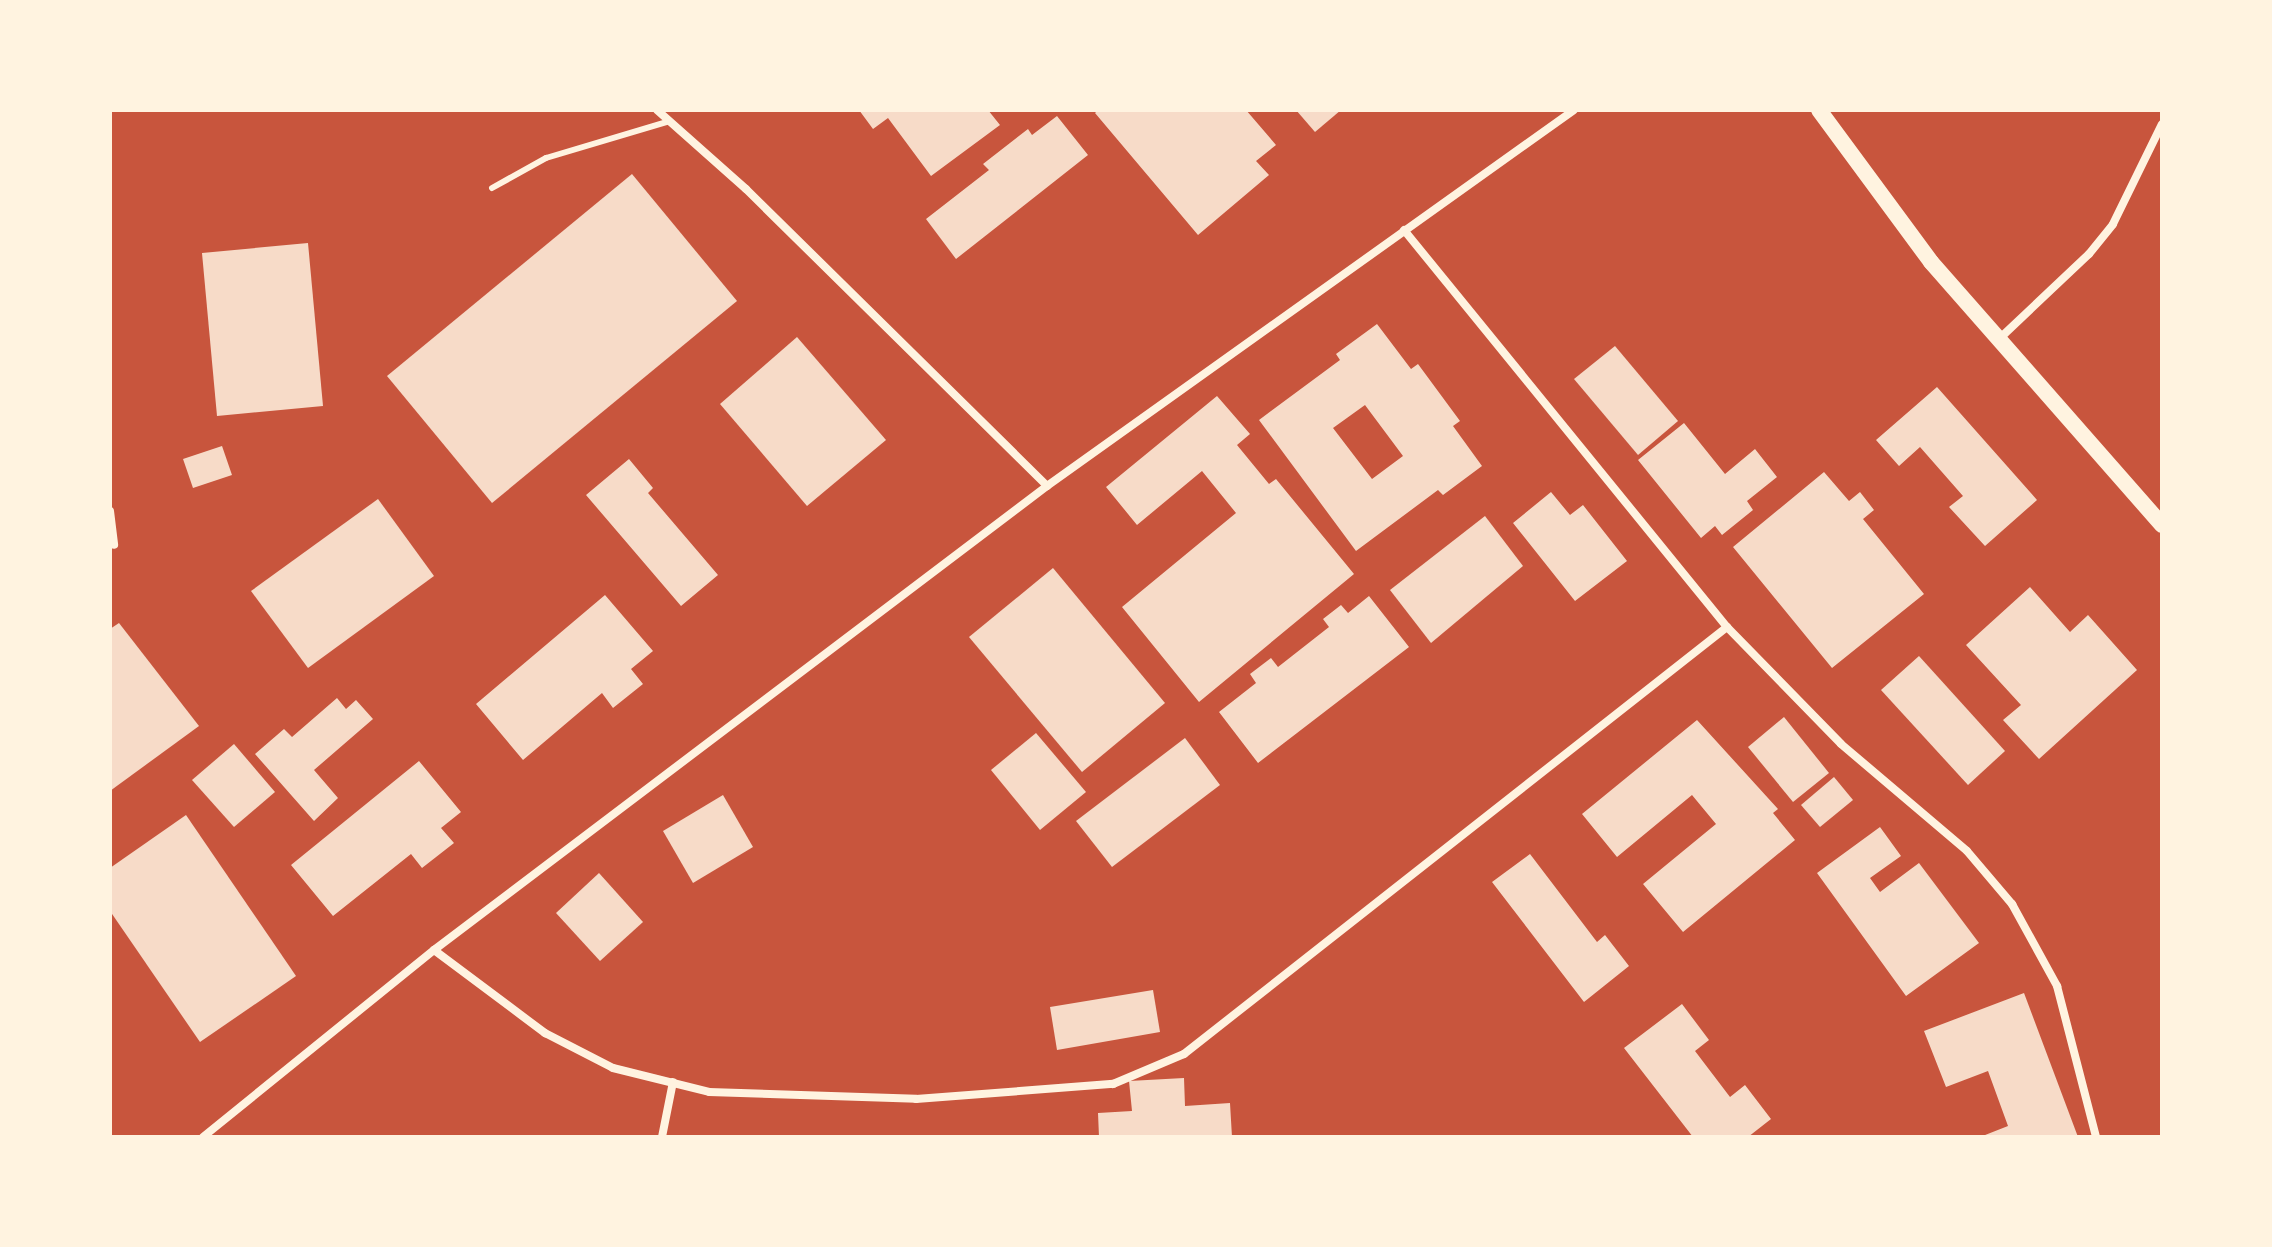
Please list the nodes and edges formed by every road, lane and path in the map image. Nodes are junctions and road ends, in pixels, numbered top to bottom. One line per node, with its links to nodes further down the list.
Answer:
1 (657, 110): 4 (street)
2 (1574, 110): 7 (street)
3 (1819, 110): 8 (main road)
4 (670, 121): 6 (lane); 9 (street)
5 (2162, 124): 8 (street)
6 (492, 188)
7 (1404, 230): 9 (street); 13 (street)
8 (1997, 340): 11 (main road)
9 (1047, 486): 14 (street)
10 (110, 511): 12 (street)
11 (2162, 525)
12 (114, 545)
13 (1727, 627): 15 (street); 18 (street)
14 (434, 950): 15 (street); 16 (street)
15 (673, 1082): 17 (street)
16 (203, 1137)
17 (662, 1137)
18 (2096, 1137)

